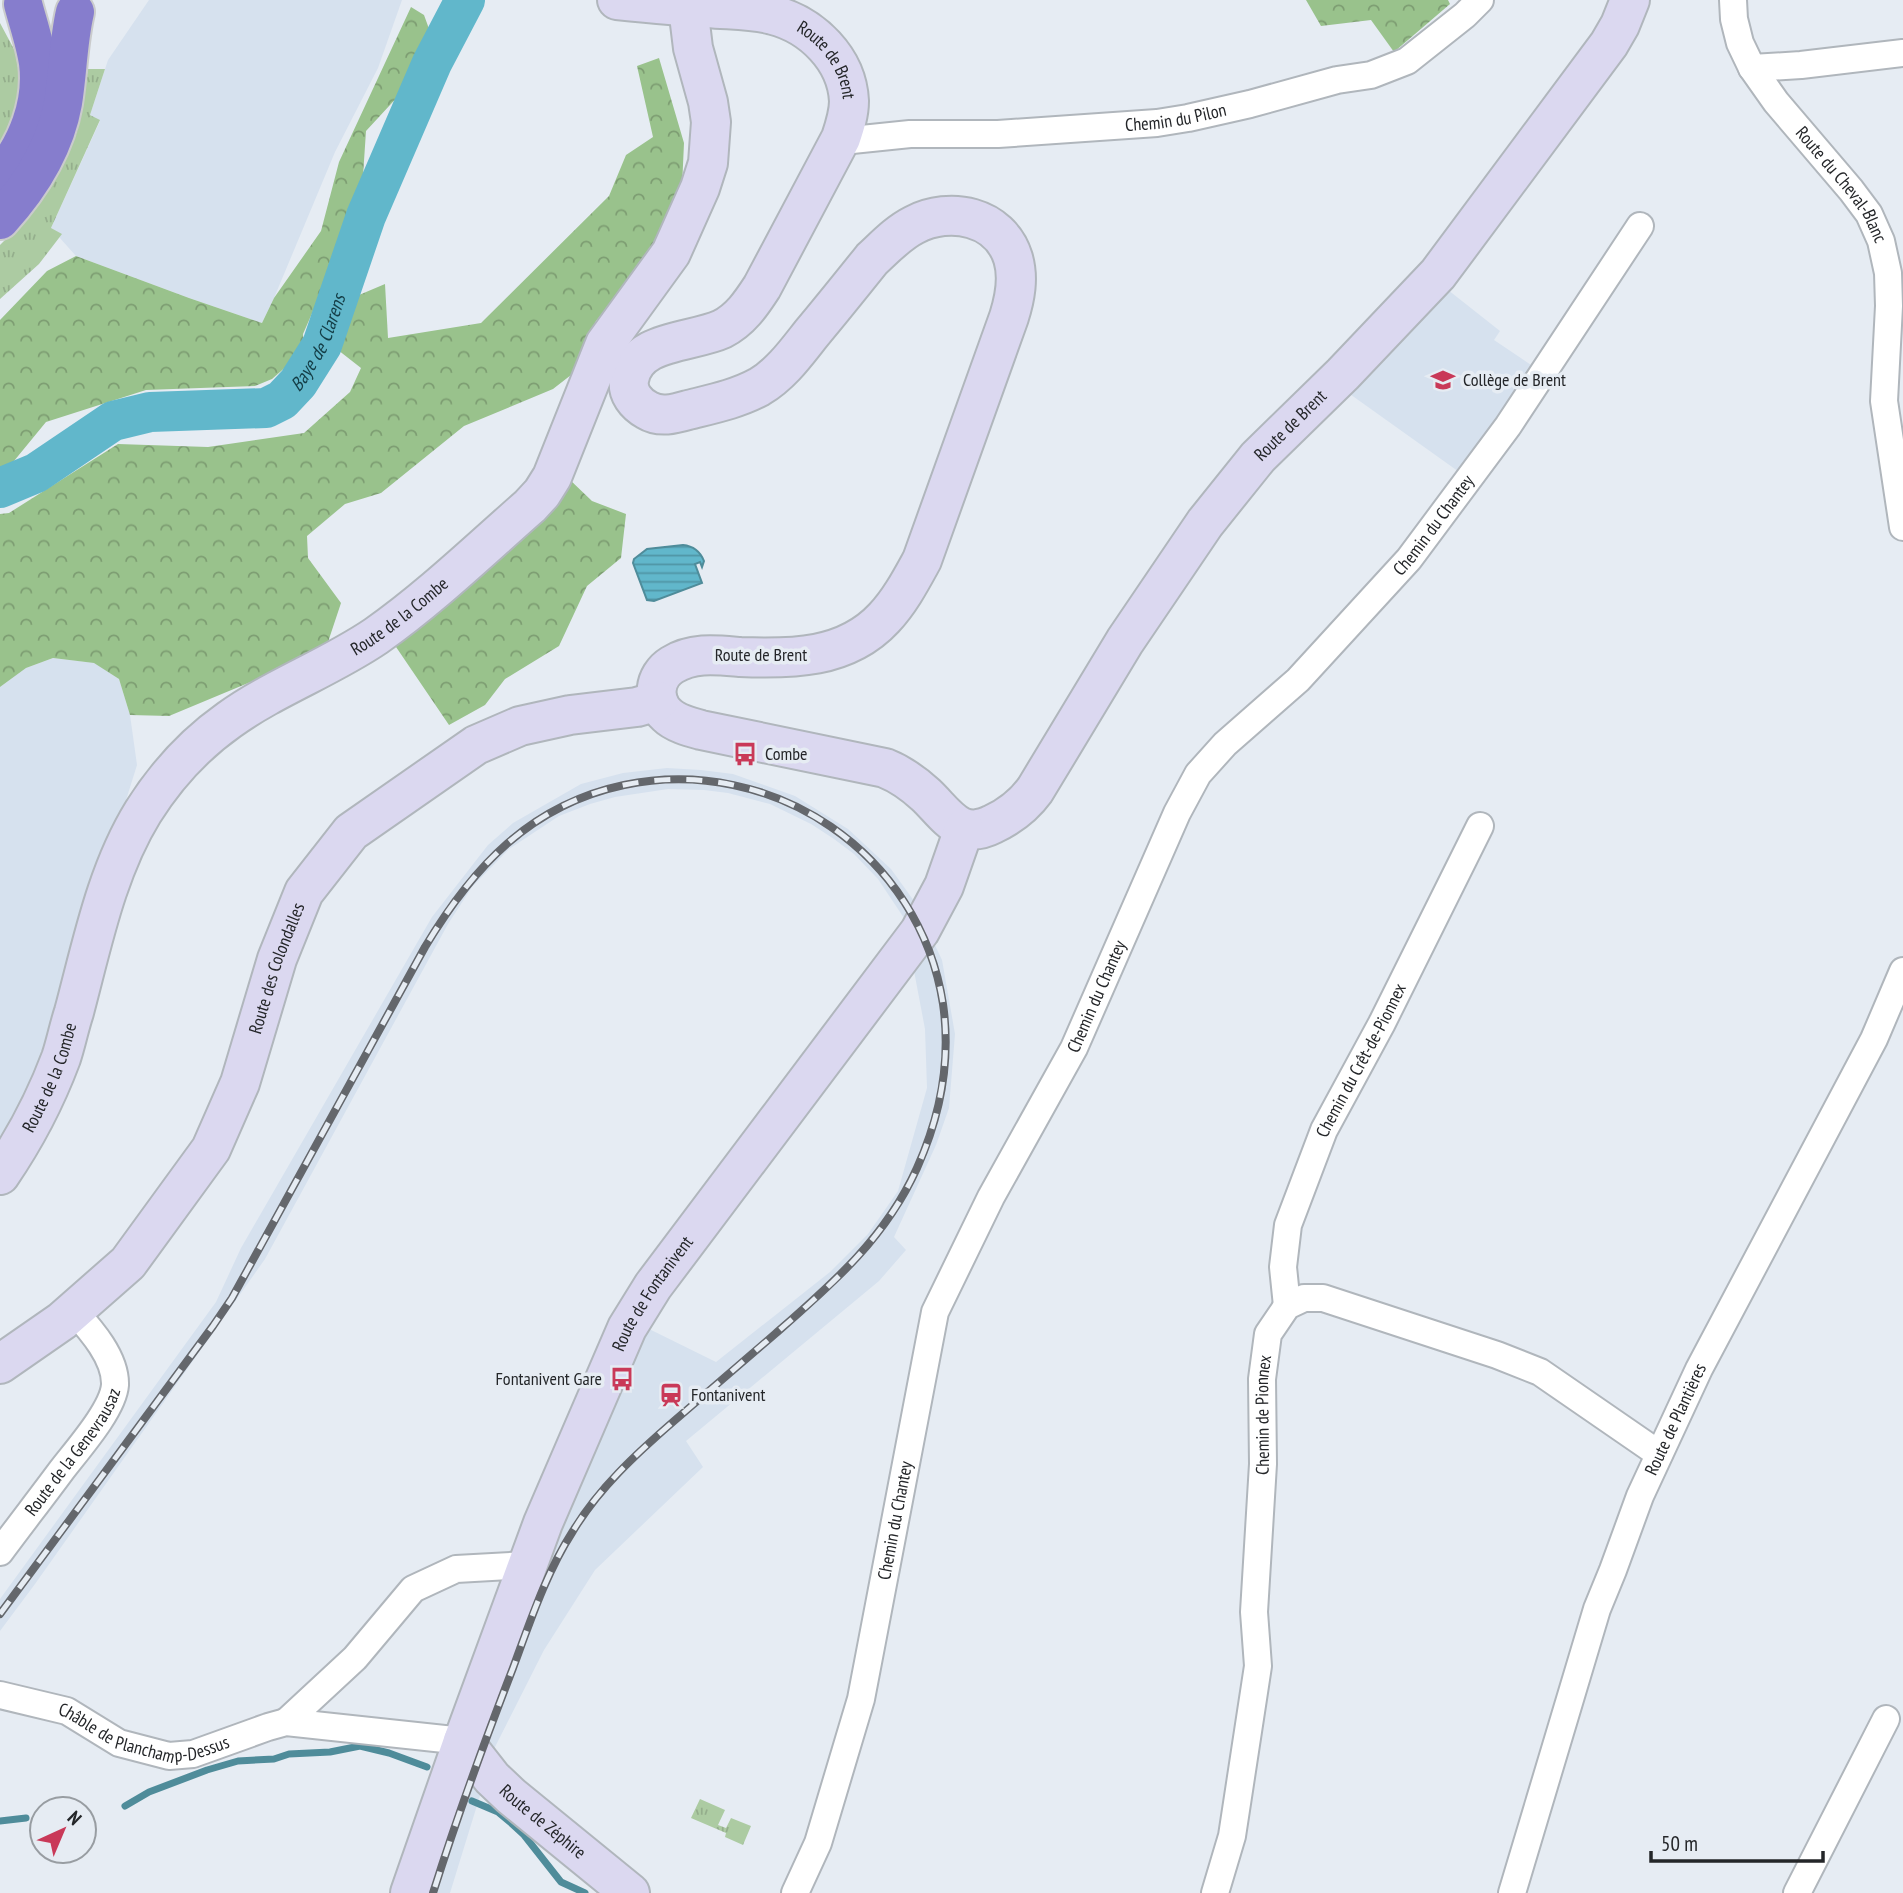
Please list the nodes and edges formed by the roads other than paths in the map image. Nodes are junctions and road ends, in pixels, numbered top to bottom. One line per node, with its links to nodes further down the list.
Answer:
1 (617, 0): 7 (street, Route de Brent)
2 (1480, 0): 10 (street, Chemin du Pilon)
3 (1630, 0): 17 (street, Route de Brent)
4 (1733, 0): 9 (street, Route du Cheval-Blanc)
5 (21, 2): 6 (street); 11 (highway)
6 (86, 4): 12 (highway)
7 (688, 7): 10 (street, Route de Brent); 19 (street, Route de la Combe)
8 (1903, 53): 9 (street)
9 (1752, 68): 14 (street, Route du Cheval-Blanc)
10 (841, 138): 15 (street, Route de Brent)
11 (0, 176)
12 (0, 220)
13 (1640, 226): 32 (street, Chemin du Chantey)
14 (1903, 527)
15 (657, 701): 17 (street); 21 (street, Route des Colondalles)
16 (1480, 826): 20 (street, Chemin du Crêt-de-Pionnex)
17 (964, 829): 25 (street, Route de Fontanivent)
18 (1903, 971): 23 (street, Route de Plantières)
19 (6, 1154)
20 (1287, 1306): 23 (street); 33 (street, Chemin de Pionnex)
21 (74, 1311): 22 (street, Route des Colondalles); 24 (street, Route de la Genevrausaz)
22 (0, 1364)
23 (1659, 1454): 34 (street, Route de Plantières)
24 (0, 1552)
25 (527, 1565): 28 (street, Châble de Planchamp-Dessus); 29 (street, Route de Fontanivent)
26 (0, 1695): 28 (street, Châble de Planchamp-Dessus)
27 (1886, 1719): 35 (street)
28 (286, 1722): 29 (street, Châble de Planchamp-Dessus)
29 (463, 1741): 30 (street, Route de Fontanivent); 31 (street, Route de Zéphire)
30 (410, 1893)
31 (630, 1893)
32 (795, 1893)
33 (1215, 1893)
34 (1512, 1893)
35 (1797, 1893)

